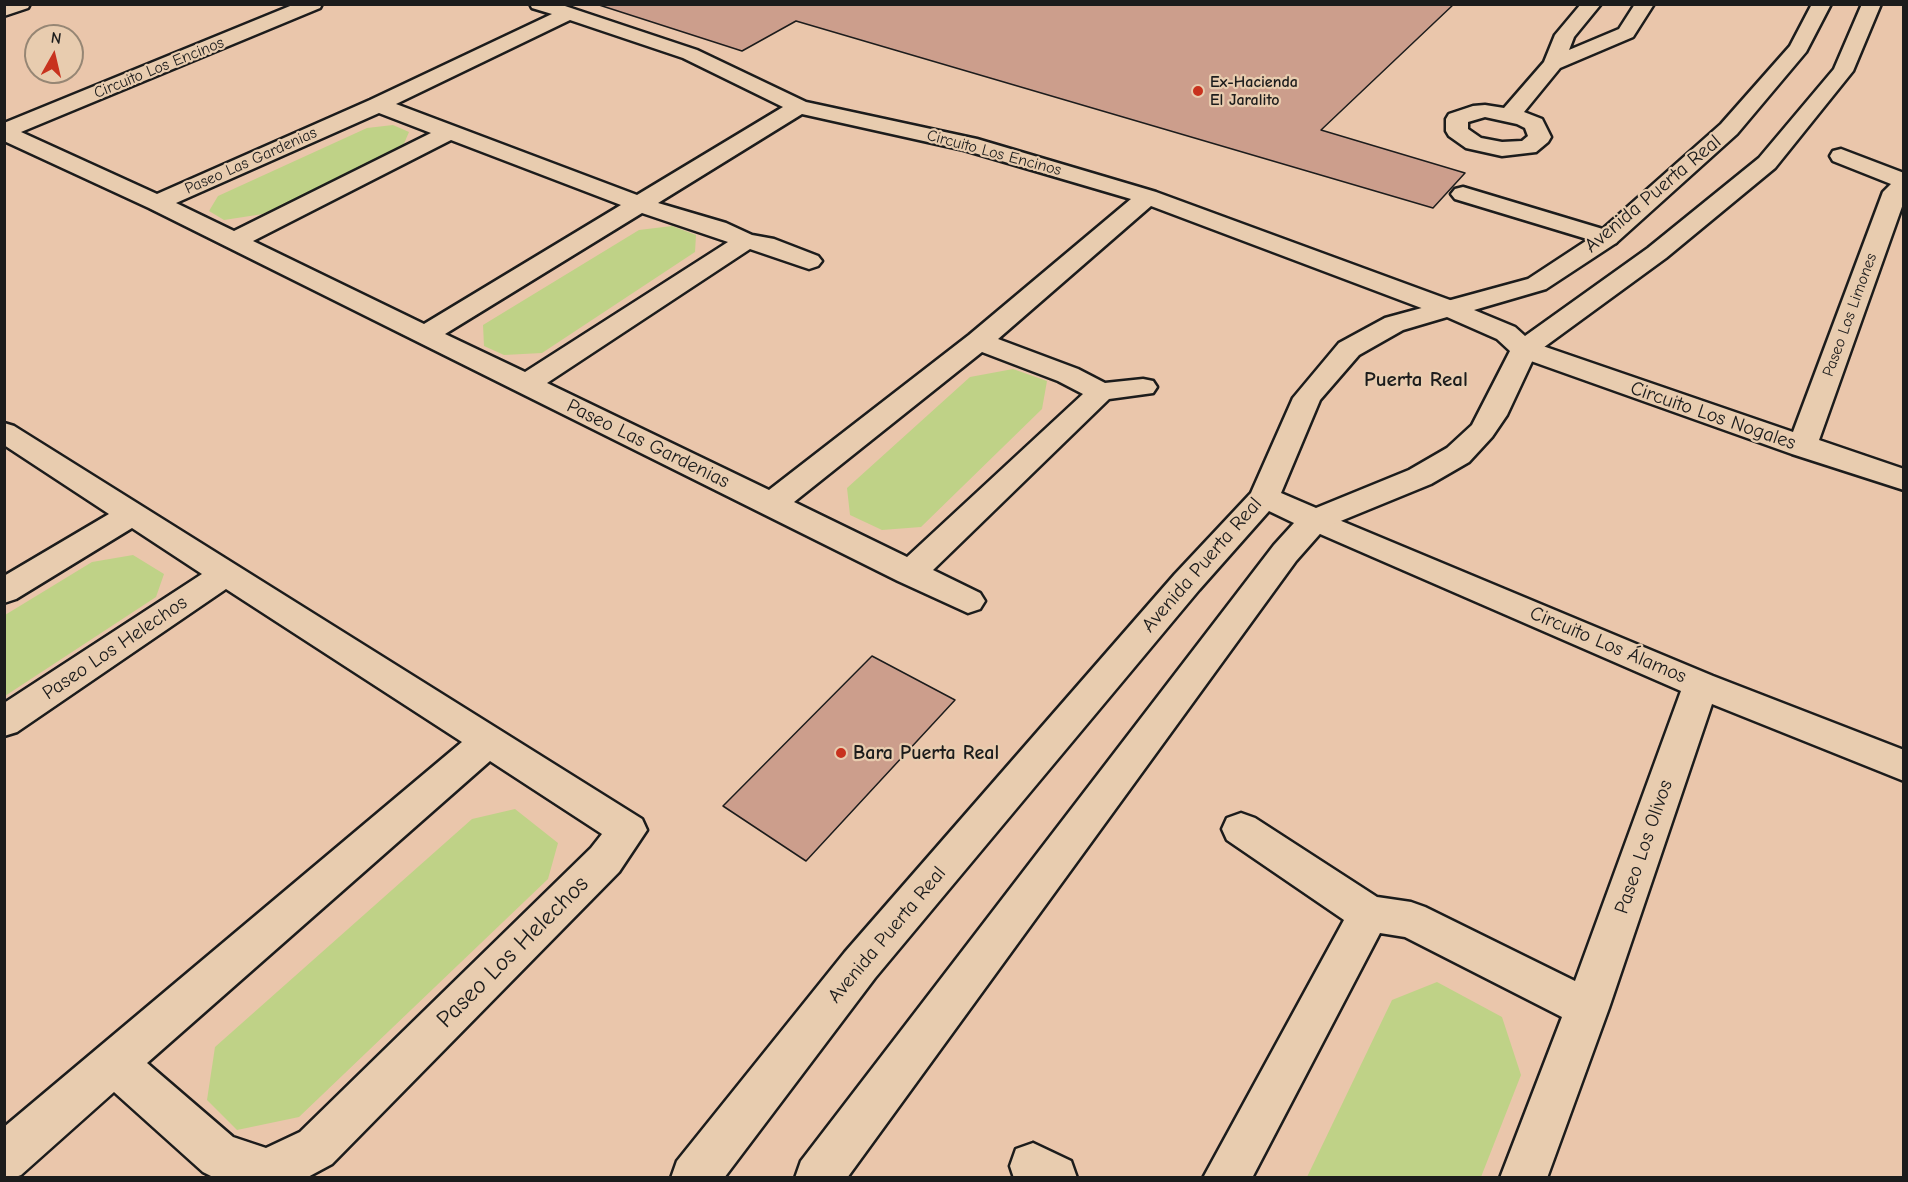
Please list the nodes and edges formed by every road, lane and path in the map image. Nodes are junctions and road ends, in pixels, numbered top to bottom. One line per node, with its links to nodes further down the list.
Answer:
1 (21, 4): 8 (street)
2 (313, 4): 14 (street, Circuito Los Encinos)
3 (539, 4): 9 (street, Circuito Los Encinos)
4 (1592, 4): 10 (street)
5 (1645, 4): 10 (street)
6 (1822, 4): 23 (street, Avenida Puerta Real)
7 (1872, 4): 26 (street)
8 (4, 9)
9 (570, 13): 11 (street, Paseo Las Gardenias); 12 (street, Circuito Los Encinos)
10 (1553, 64): 13 (street)
11 (378, 105): 15 (street); 21 (street, Paseo Las Gardenias)
12 (799, 106): 20 (street, Circuito Los Encinos); 22 (street)
13 (1511, 114)
14 (4, 132): 21 (street, Paseo Las Gardenias)
15 (450, 132): 22 (street); 24 (street)
16 (1841, 156): 17 (street)
17 (1904, 181)
18 (1904, 186): 36 (street, Paseo Los Limones)
19 (1463, 194): 23 (street)
20 (1148, 196): 28 (street, Circuito Los Encinos); 30 (street)
21 (157, 203): 24 (street, Paseo Las Gardenias)
22 (641, 205): 25 (street); 29 (street)
23 (1607, 238): 26 (street); 28 (street, Avenida Puerta Real)
24 (234, 241): 29 (street, Paseo Las Gardenias)
25 (746, 241): 27 (street); 32 (street)
26 (1657, 253): 31 (street)
27 (809, 261)
28 (1449, 309): 31 (street, Circuito Los Nogales); 38 (street, Avenida Puerta Real)
29 (426, 334): 32 (street, Paseo Las Gardenias)
30 (979, 340): 34 (street); 39 (street)
31 (1524, 349): 36 (street, Circuito Los Nogales); 41 (street)
32 (524, 385): 39 (street, Paseo Las Gardenias)
33 (1143, 387): 34 (street)
34 (1101, 392): 42 (street)
35 (4, 432): 40 (street, Paseo Los Helechos)
36 (1802, 447): 37 (street, Circuito Los Nogales)
37 (1904, 480)
38 (1264, 497): 41 (street, Circuito Los Álamos); 56 (street, Avenida Puerta Real)
39 (772, 503): 42 (street, Paseo Las Gardenias)
40 (132, 514): 43 (street, Paseo Los Helechos); 44 (street)
41 (1315, 520): 46 (street, Circuito Los Álamos); 57 (street)
42 (910, 573): 45 (street, Paseo Las Gardenias)
43 (225, 574): 47 (street, Paseo Los Helechos); 48 (street, Paseo Los Helechos)
44 (4, 591)
45 (968, 601)
46 (1701, 685): 49 (street, Circuito Los Álamos); 52 (street, Paseo Los Olivos)
47 (4, 722)
48 (487, 742): 53 (street); 55 (street, Paseo Los Helechos)
49 (1904, 766)
50 (1241, 829): 51 (street)
51 (1369, 914): 52 (street); 58 (street)
52 (1587, 1008): 59 (street, Paseo Los Olivos)
53 (115, 1063): 54 (street); 55 (street, Paseo Los Helechos)
54 (4, 1158)
55 (268, 1175)
56 (694, 1178)
57 (818, 1178)
58 (1226, 1178)
59 (1523, 1178)

